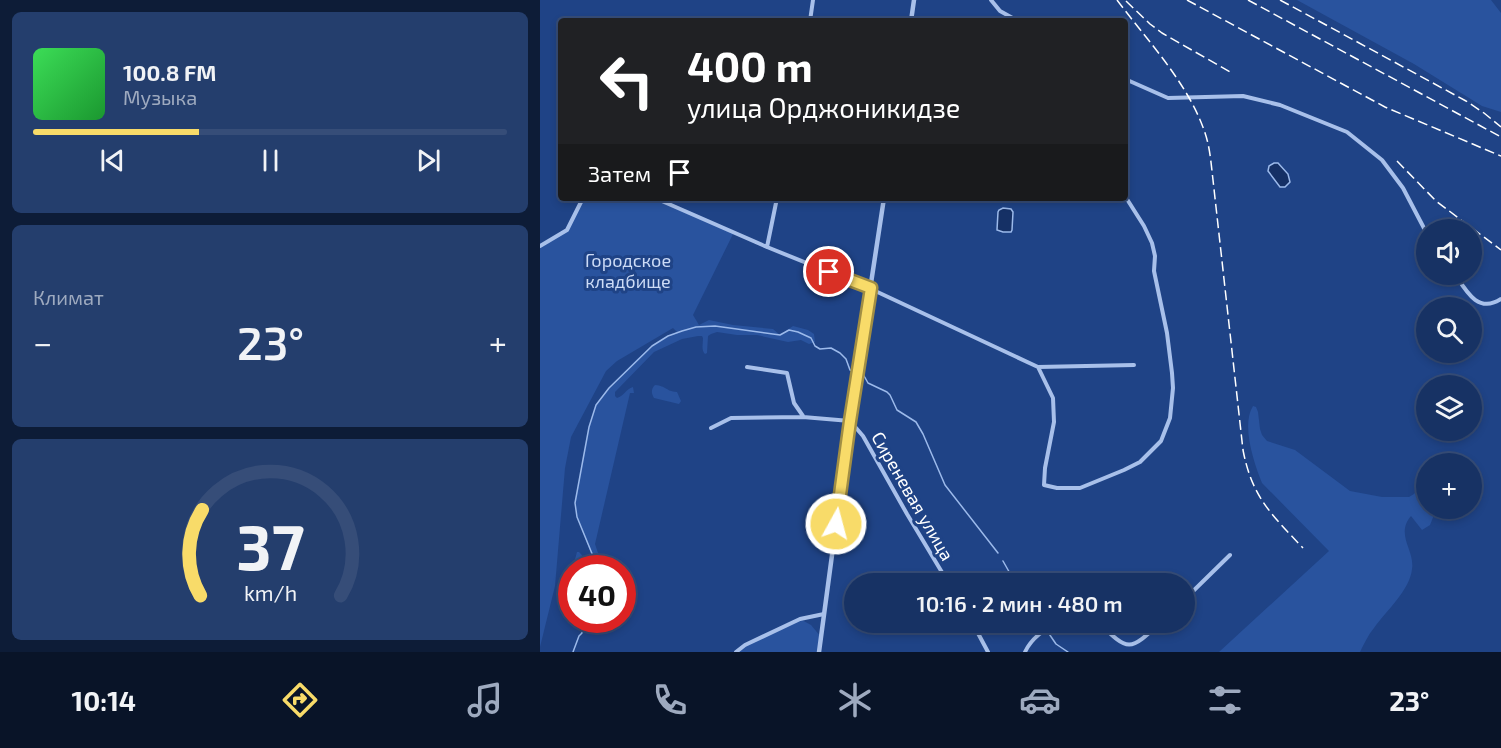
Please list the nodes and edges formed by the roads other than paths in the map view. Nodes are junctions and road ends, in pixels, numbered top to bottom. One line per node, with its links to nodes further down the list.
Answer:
1 (813, 0): 4 (street)
2 (914, 0): 5 (street)
3 (991, 0): 6 (street)
4 (810, 18)
5 (911, 18)
6 (1012, 18)
7 (1128, 80): 13 (street)
8 (582, 201): 14 (street)
9 (662, 201): 15 (street)
10 (776, 201): 15 (street)
11 (884, 201): 17 (street)
12 (1128, 201): 21 (street)
13 (1419, 219)
14 (540, 246)
15 (767, 246): 17 (street)
16 (1462, 285): 18 (street)
17 (871, 288): 21 (street); 23 (street)
18 (1501, 299)
19 (1134, 365): 21 (street)
20 (747, 367): 22 (street)
21 (1038, 367)
22 (803, 417): 23 (street, Сиреневая улица); 24 (street, Сиреневая улица)
23 (850, 421): 26 (street, Сиреневая улица); 28 (street)
24 (711, 428)
25 (1230, 555): 27 (street)
26 (942, 573)
27 (1195, 589)
28 (824, 614): 33 (street); 34 (street)
29 (978, 633): 35 (street)
30 (1041, 633): 36 (street)
31 (1108, 633): 32 (street)
32 (1150, 633)
33 (736, 652)
34 (819, 652)
35 (988, 652)
36 (1024, 652)

